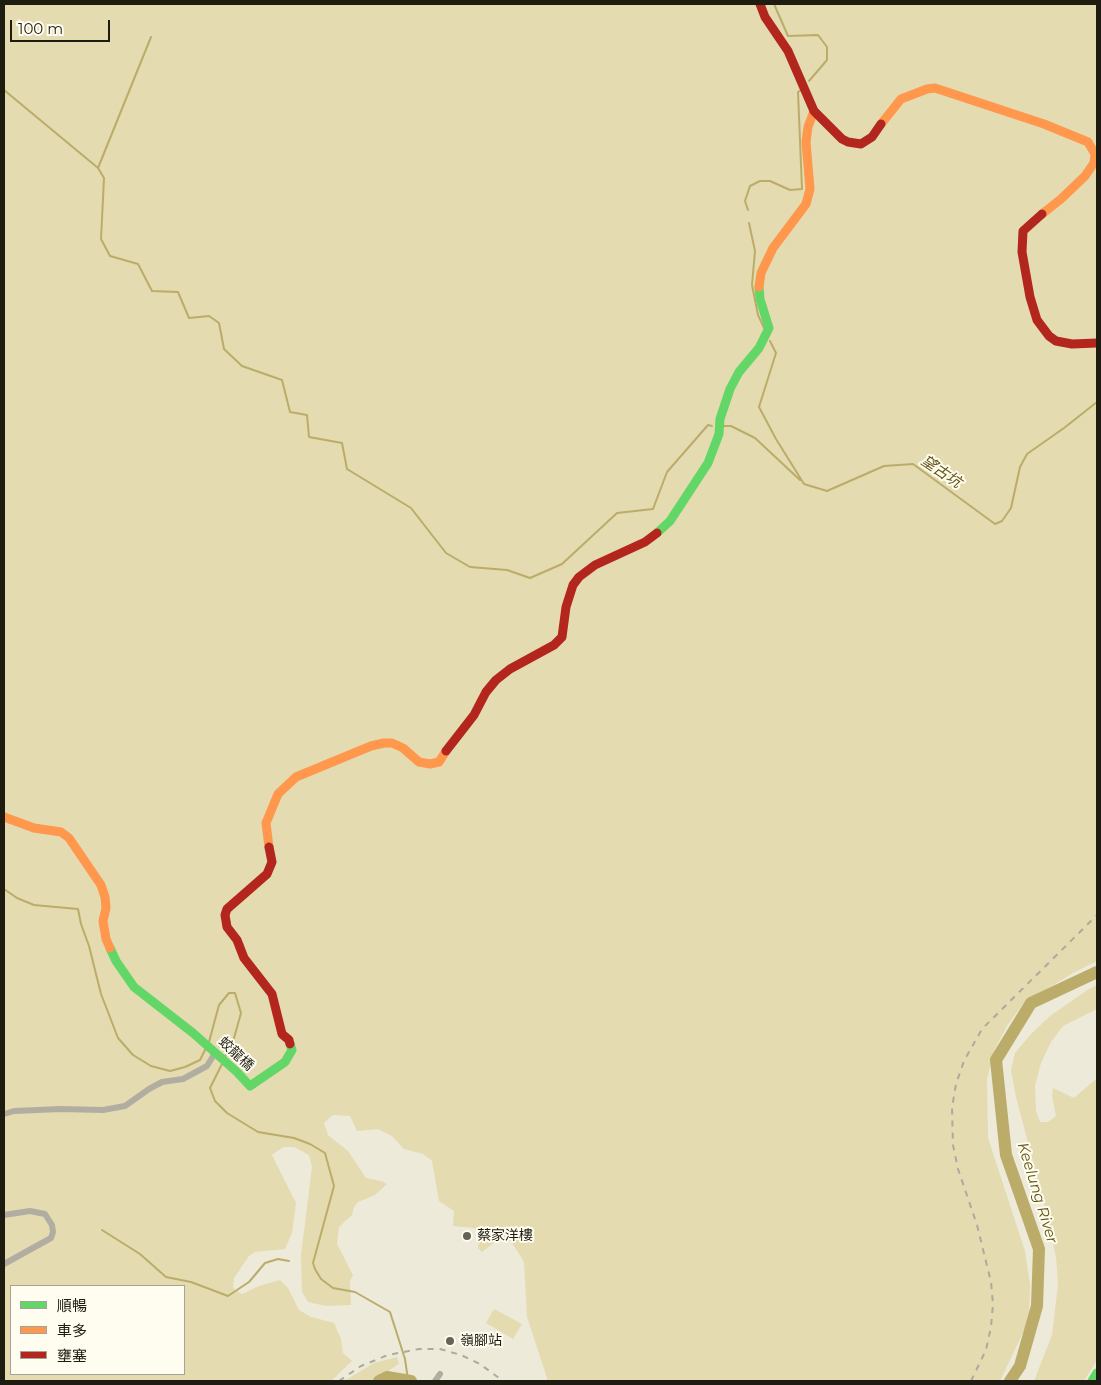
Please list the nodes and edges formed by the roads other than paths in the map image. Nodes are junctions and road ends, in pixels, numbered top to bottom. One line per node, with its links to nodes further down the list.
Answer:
1 (760, 4): 2 (street)
2 (814, 111): 3 (street); 5 (street, 蛟龍橋)
3 (1097, 343)
4 (4, 817): 5 (street, 蛟龍橋)
5 (215, 1053): 6 (street)
6 (4, 1114)
7 (4, 1214): 8 (street)
8 (4, 1264)
9 (1097, 1373): 12 (street)
10 (440, 1374): 11 (street)
11 (435, 1381)
12 (1092, 1381)

